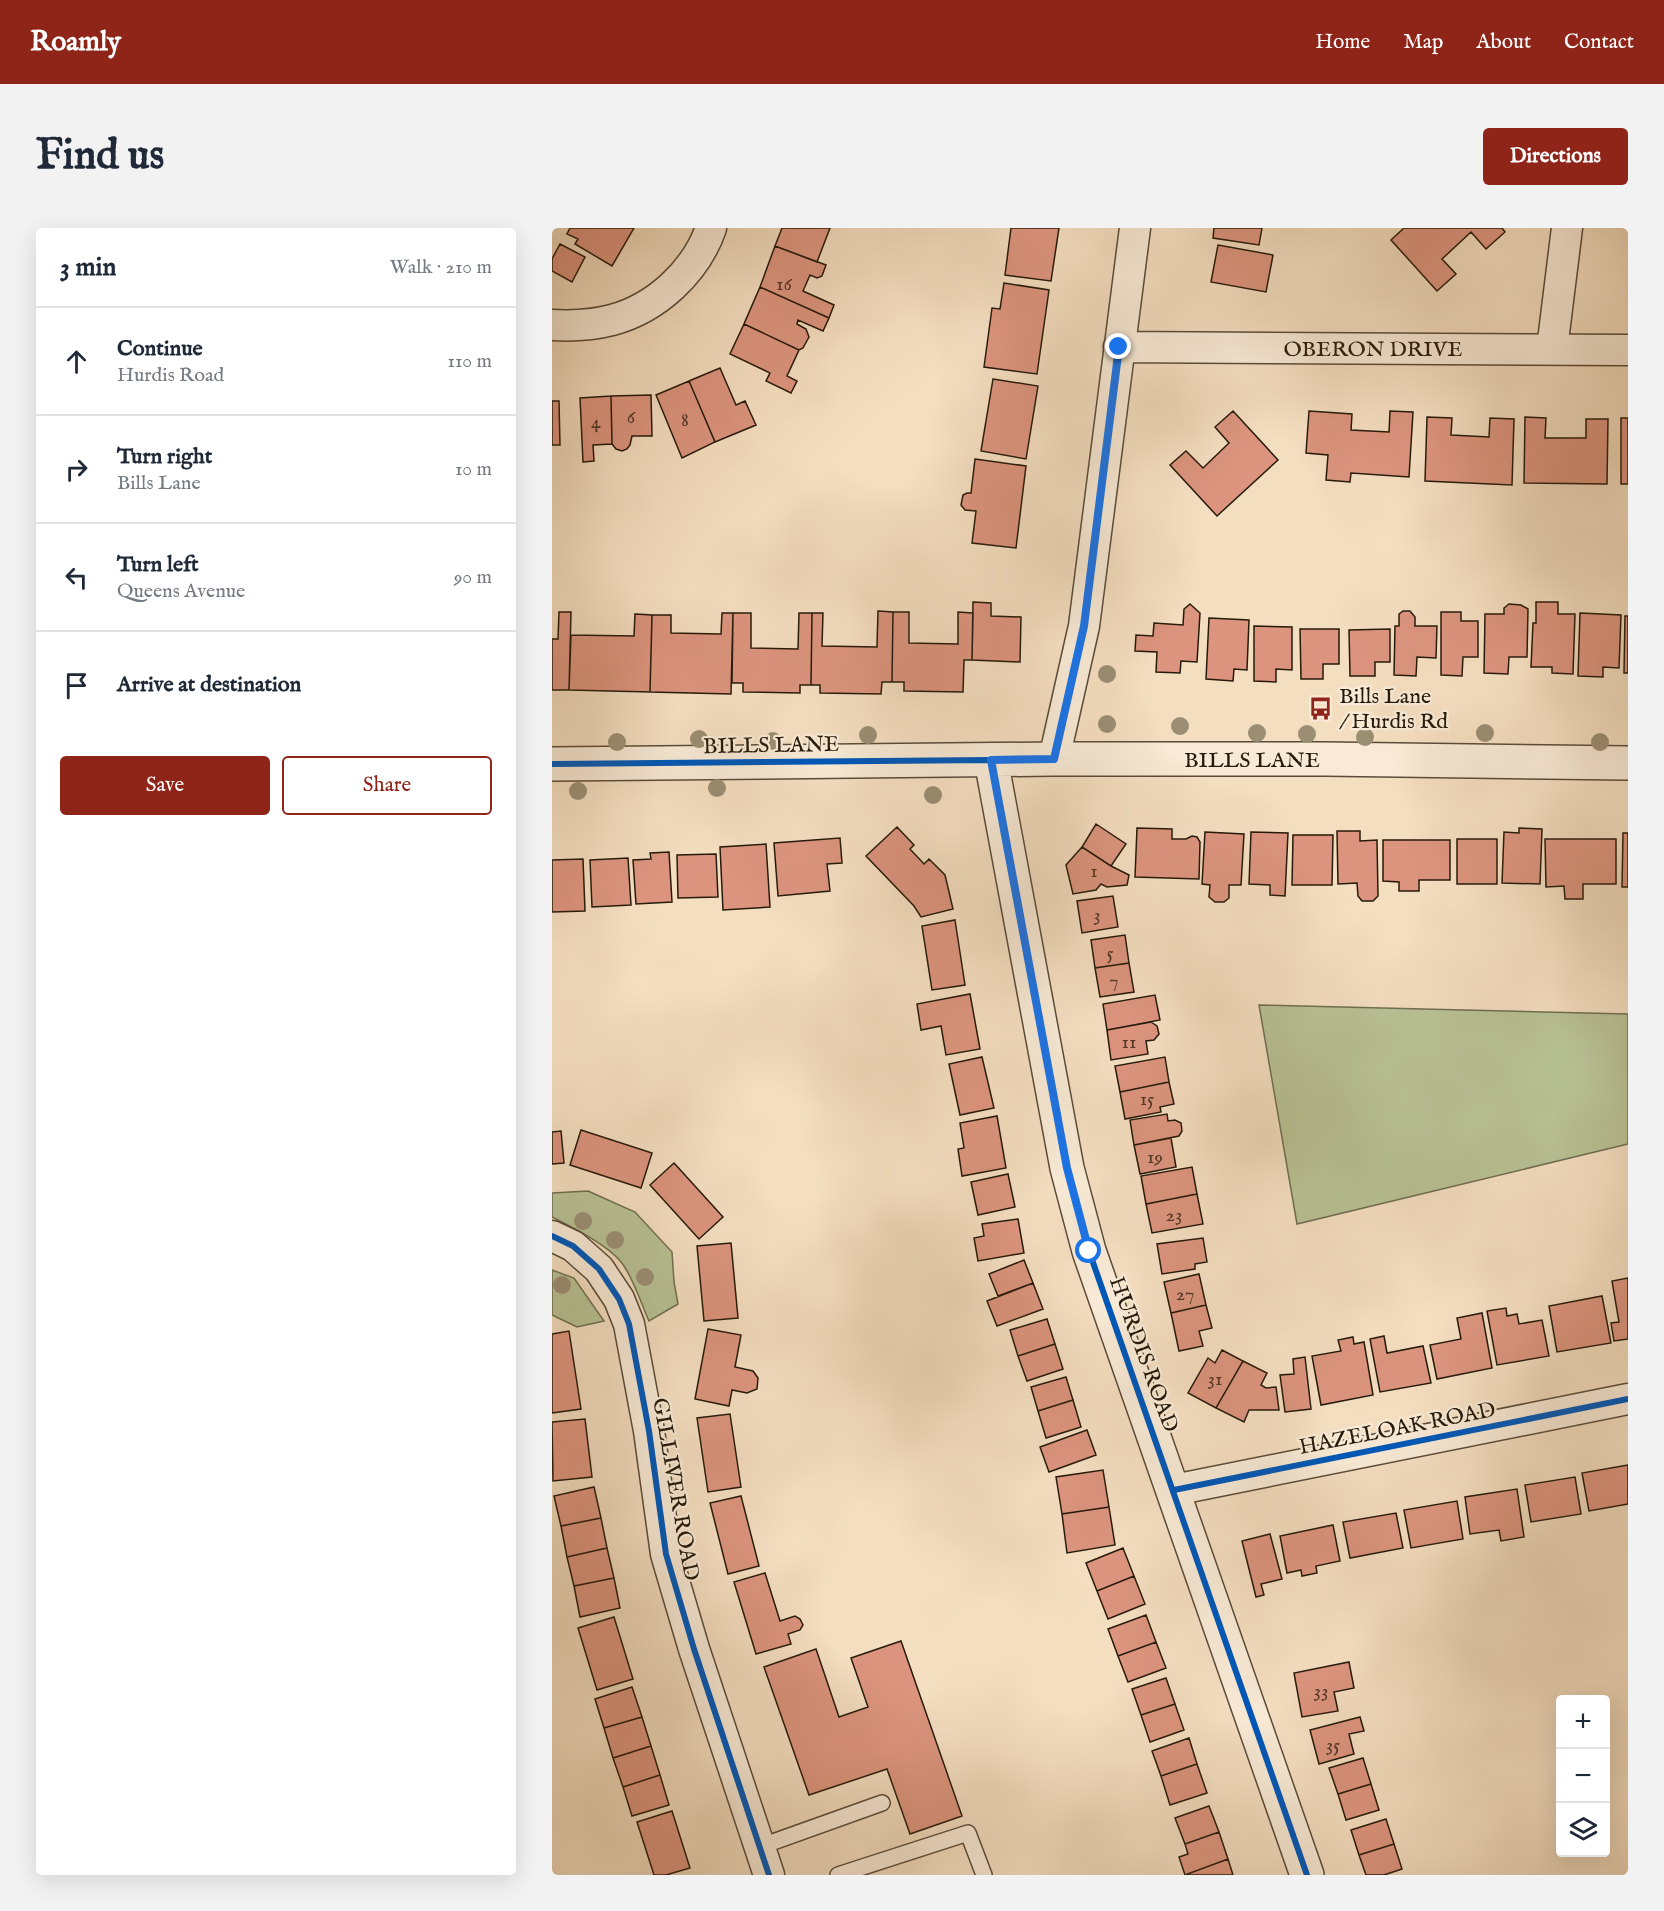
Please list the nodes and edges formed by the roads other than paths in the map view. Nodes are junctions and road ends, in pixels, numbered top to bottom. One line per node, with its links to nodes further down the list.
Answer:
1 (711, 228): 4 (street)
2 (1135, 228): 5 (street)
3 (1567, 228): 6 (street)
4 (552, 326)
5 (1119, 347): 6 (street, OBERON DRIVE); 8 (street)
6 (1552, 350): 7 (street, OBERON DRIVE)
7 (1628, 350)
8 (1054, 759): 9 (street, BILLS LANE); 10 (street, BILLS LANE)
9 (991, 760): 11 (street, BILLS LANE); 14 (street, HURDIS ROAD)
10 (1628, 763)
11 (552, 764)
12 (552, 1236): 16 (street, GILLIVER ROAD)
13 (1628, 1399): 14 (street, HAZELOAK ROAD)
14 (1174, 1490): 20 (street, HURDIS ROAD)
15 (882, 1803): 16 (lane)
16 (759, 1847): 17 (street, GILLIVER ROAD)
17 (769, 1875)
18 (838, 1875): 19 (lane)
19 (984, 1875)
20 (1308, 1875)

